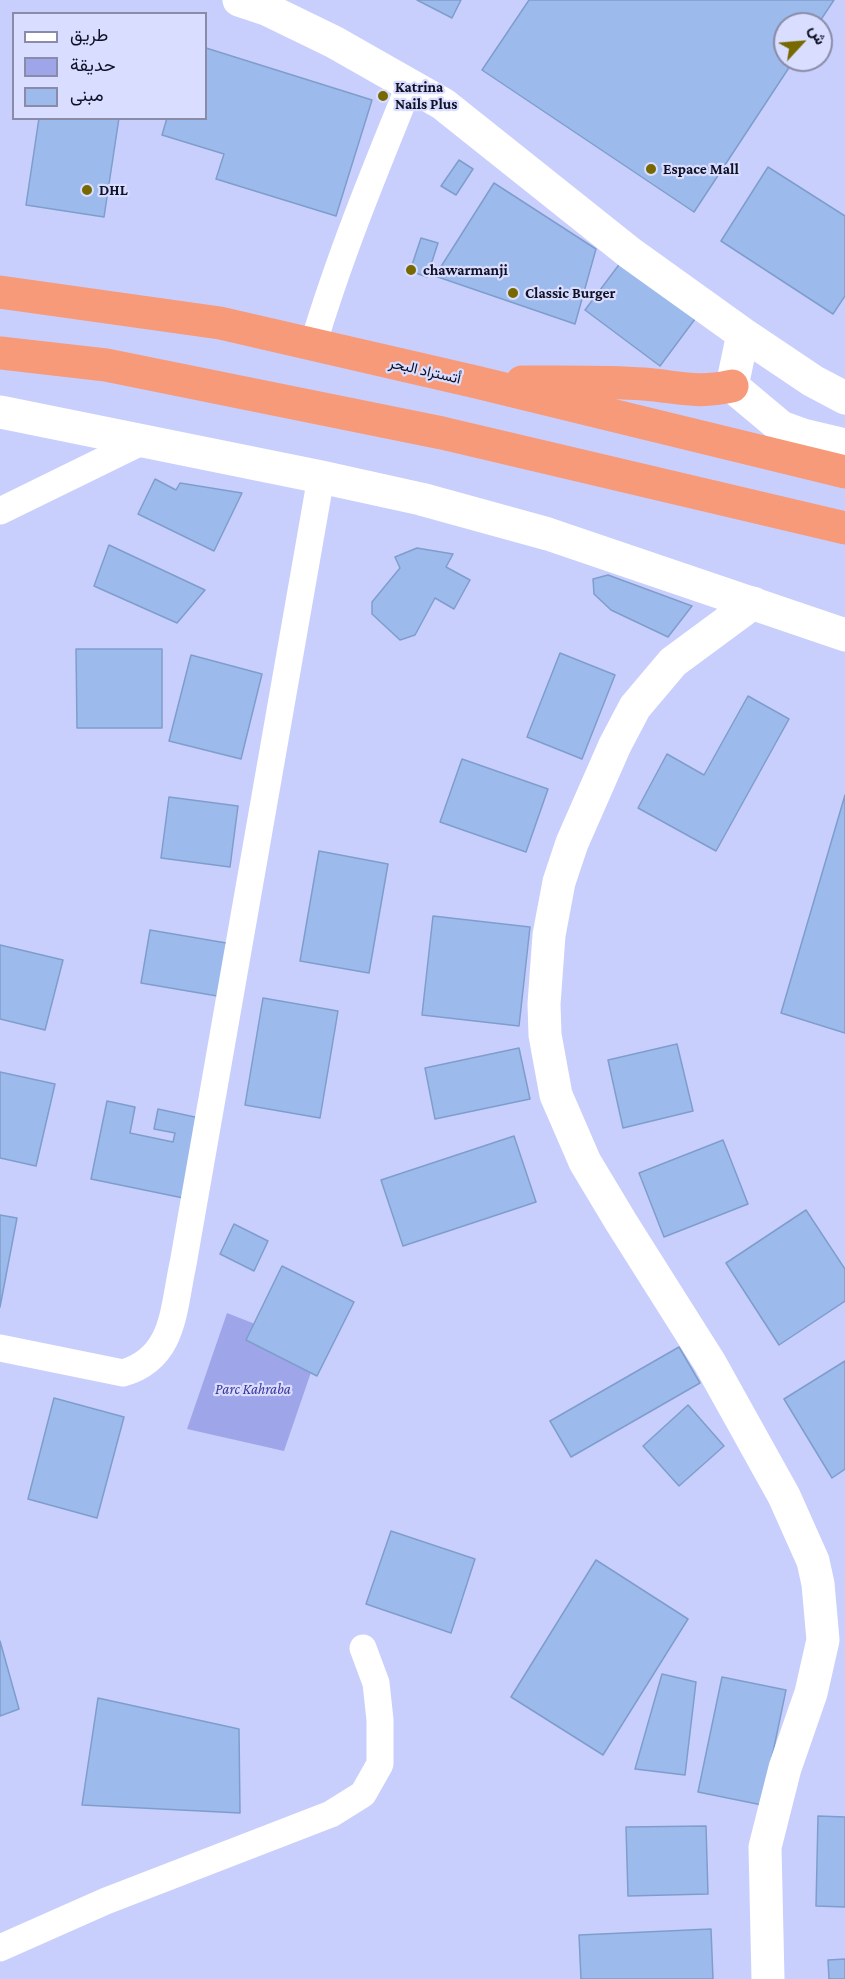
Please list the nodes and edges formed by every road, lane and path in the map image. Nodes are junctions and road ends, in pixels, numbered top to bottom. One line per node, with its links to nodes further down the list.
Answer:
1 (258, 3): 2 (main road)
2 (411, 84): 4 (main road); 5 (street)
3 (0, 292): 5 (highway, أتستراد البحر)
4 (743, 334): 8 (main road); 9 (main road)
5 (314, 345): 7 (highway, أتستراد البحر)
6 (0, 353): 16 (highway)
7 (476, 382): 8 (highway); 13 (highway, أتستراد البحر)
8 (732, 386): 12 (main road)
9 (845, 398)
10 (0, 412): 11 (main road)
11 (141, 442): 14 (main road); 15 (street)
12 (845, 445)
13 (845, 472)
14 (321, 477): 17 (main road); 19 (street)
15 (0, 511)
16 (845, 528)
17 (753, 603): 18 (main road); 20 (main road)
18 (845, 634)
19 (0, 1348)
20 (834, 1641): 23 (main road)
21 (363, 1648): 22 (street)
22 (0, 1948)
23 (768, 1979)

